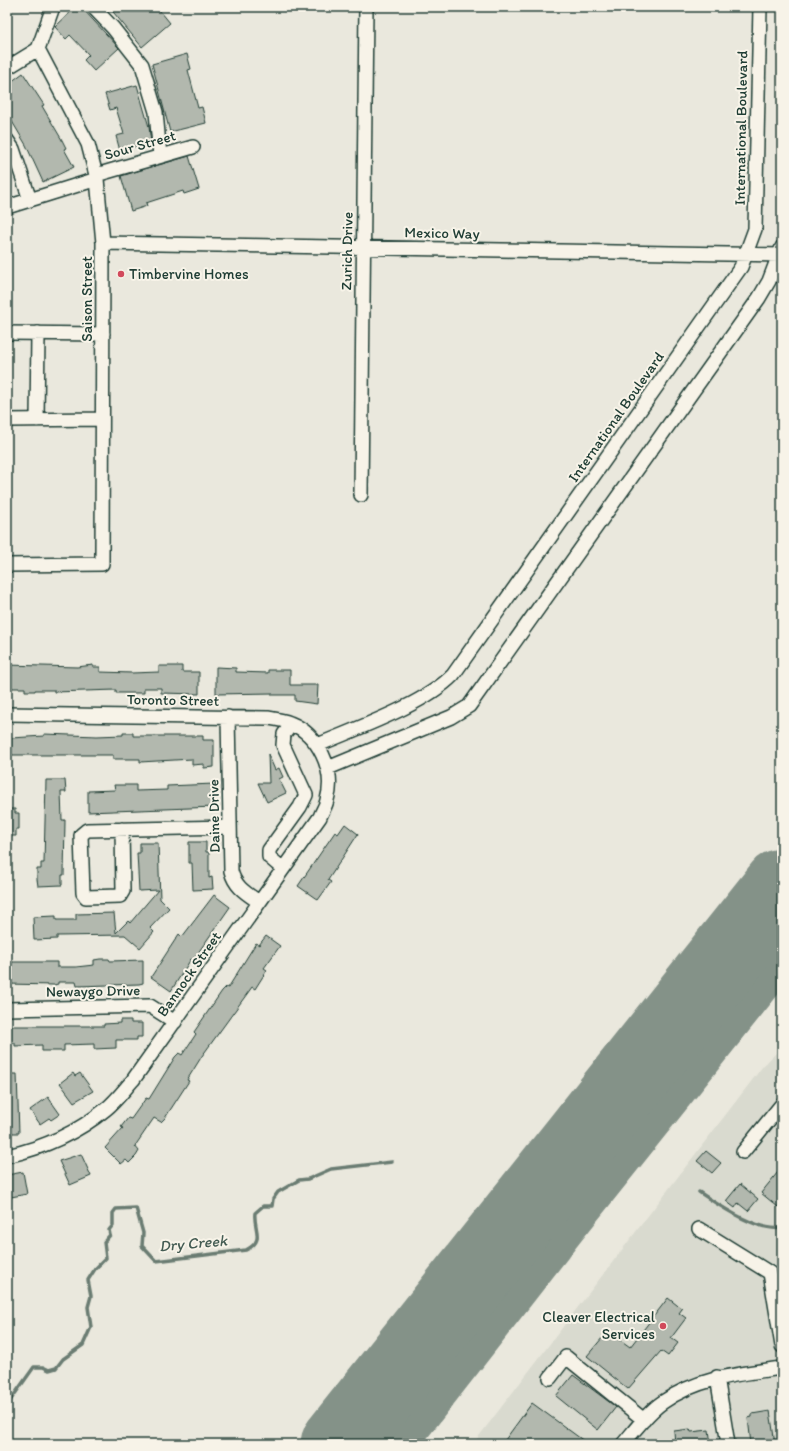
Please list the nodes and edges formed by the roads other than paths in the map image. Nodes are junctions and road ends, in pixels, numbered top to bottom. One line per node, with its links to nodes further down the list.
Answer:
1 (53, 7): 5 (street)
2 (93, 7): 9 (street)
3 (366, 7): 14 (street, Zurich Drive)
4 (760, 7): 16 (street, International Boulevard)
5 (38, 49): 6 (street); 10 (street, Saison Street)
6 (7, 68)
7 (7, 140): 11 (street)
8 (193, 147): 9 (street, Sour Street)
9 (160, 156): 10 (street, Sour Street)
10 (97, 177): 11 (street, Sour Street); 13 (street, Saison Street)
11 (30, 200): 12 (street, Sour Street)
12 (7, 207)
13 (103, 243): 14 (street, Mexico Way); 19 (street, Saison Street)
14 (363, 248): 16 (street, Mexico Way); 23 (street, Zurich Drive)
15 (781, 251): 16 (street, Mexico Way); 29 (street)
16 (746, 254): 28 (street, International Boulevard)
17 (7, 333): 18 (street)
18 (38, 333): 19 (street); 22 (street)
19 (103, 334): 20 (street, Saison Street)
20 (102, 419): 22 (street); 24 (street, Saison Street)
21 (7, 420): 22 (street)
22 (37, 420)
23 (361, 495)
24 (7, 565)
25 (7, 714): 26 (street, Toronto Street)
26 (228, 717): 27 (street, Toronto Street); 32 (street, Daine Drive)
27 (292, 724): 28 (street, Toronto Street); 30 (street)
28 (320, 750): 29 (street, Bannock Street)
29 (328, 768): 31 (street, Bannock Street)
30 (306, 795): 31 (street); 34 (street)
31 (328, 797): 34 (street, Bannock Street)
32 (230, 827): 33 (street); 35 (street, Daine Drive)
33 (122, 829): 33 (street)
34 (283, 869): 35 (street, Bannock Street)
35 (259, 902): 37 (street, Bannock Street)
36 (7, 1009): 37 (street, Newaygo Drive)
37 (175, 1022): 40 (street, Bannock Street)
38 (782, 1104): 39 (street)
39 (743, 1152)
40 (7, 1156)
41 (699, 1229): 42 (street)
42 (776, 1272): 43 (street)
43 (782, 1346)
44 (782, 1368): 45 (street)
45 (717, 1377): 47 (street); 49 (street)
46 (550, 1378): 47 (street)
47 (644, 1420): 48 (street)
48 (623, 1444)
49 (728, 1444)

